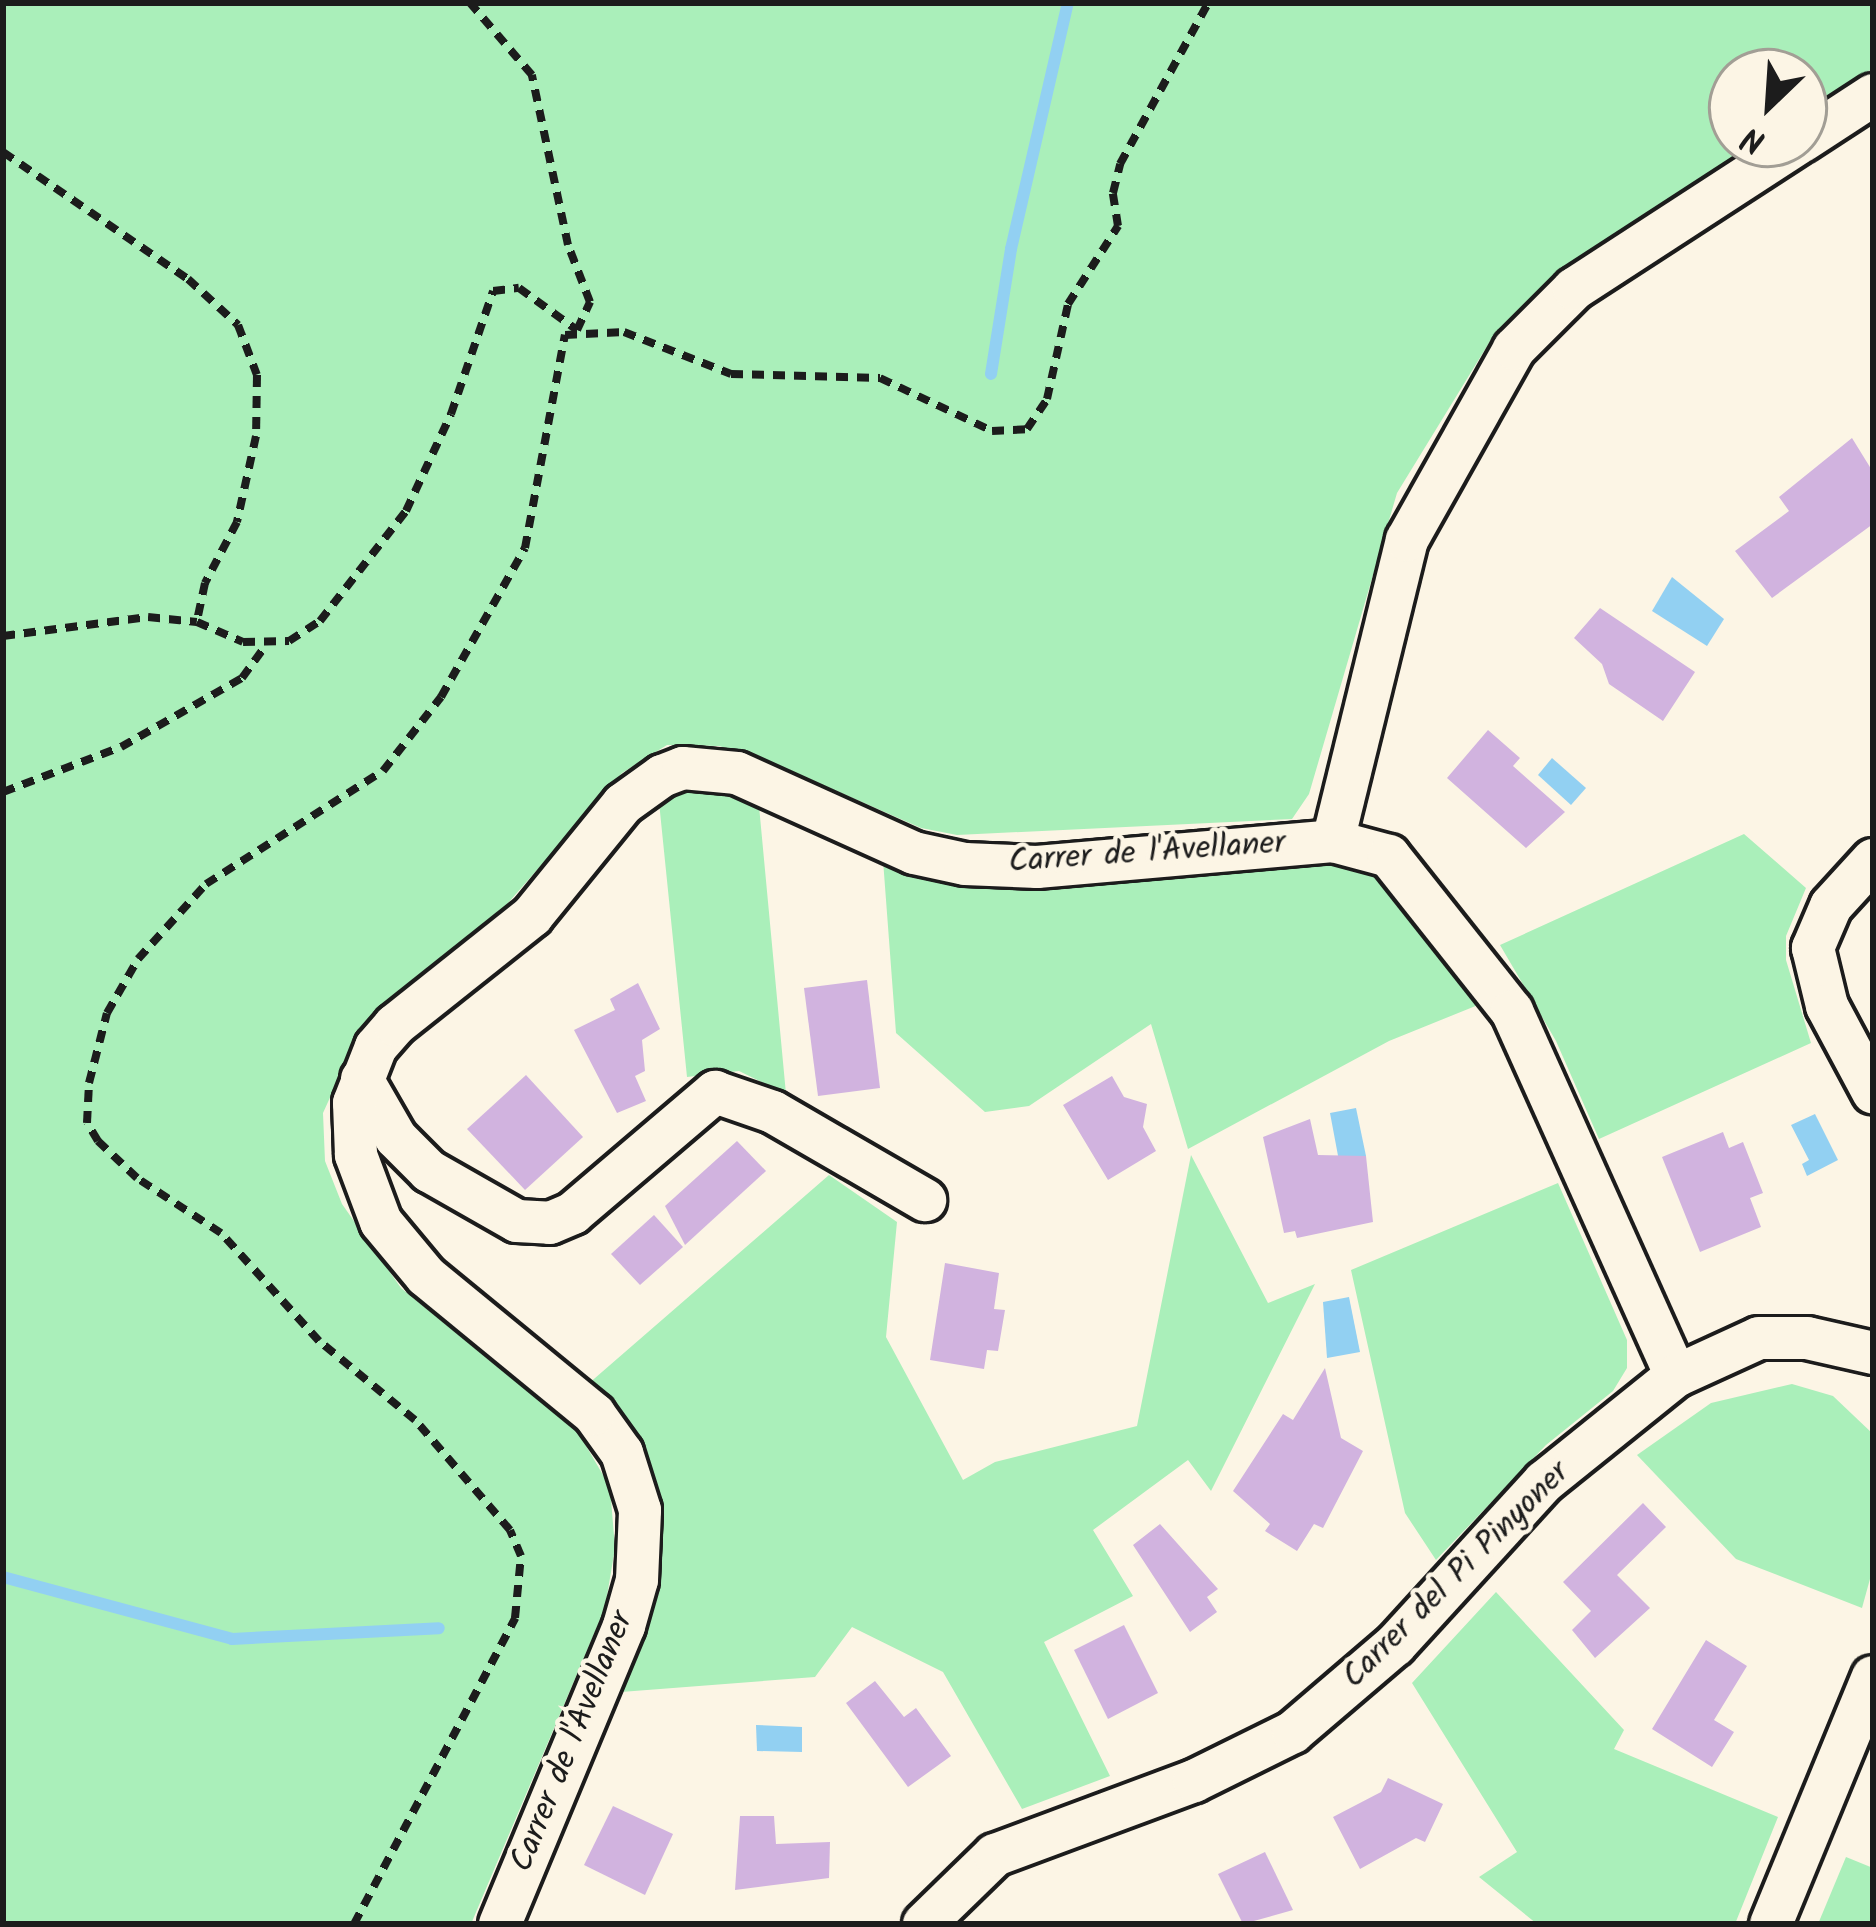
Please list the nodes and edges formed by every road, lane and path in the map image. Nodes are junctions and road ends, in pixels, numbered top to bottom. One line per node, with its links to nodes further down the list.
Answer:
1 (470, 3): 8 (path)
2 (1873, 95): 3 (street)
3 (1828, 124)
4 (3, 152): 6 (path)
5 (1761, 168): 10 (street)
6 (197, 622): 7 (path); 8 (path)
7 (3, 636)
8 (266, 645): 9 (path)
9 (3, 792)
10 (1334, 841): 12 (street, Carrer de l'Avellaner); 16 (street, Carrer de l'Avellaner)
11 (1873, 860): 13 (street)
12 (362, 1079): 14 (street); 18 (street, Carrer de l'Avellaner)
13 (1873, 1092)
14 (925, 1200)
15 (1873, 1353): 16 (street, Carrer del Pi Pinyoner)
16 (1676, 1376): 19 (street, Carrer del Pi Pinyoner)
17 (1873, 1677): 20 (street)
18 (500, 1924)
19 (924, 1924)
20 (1771, 1924)

